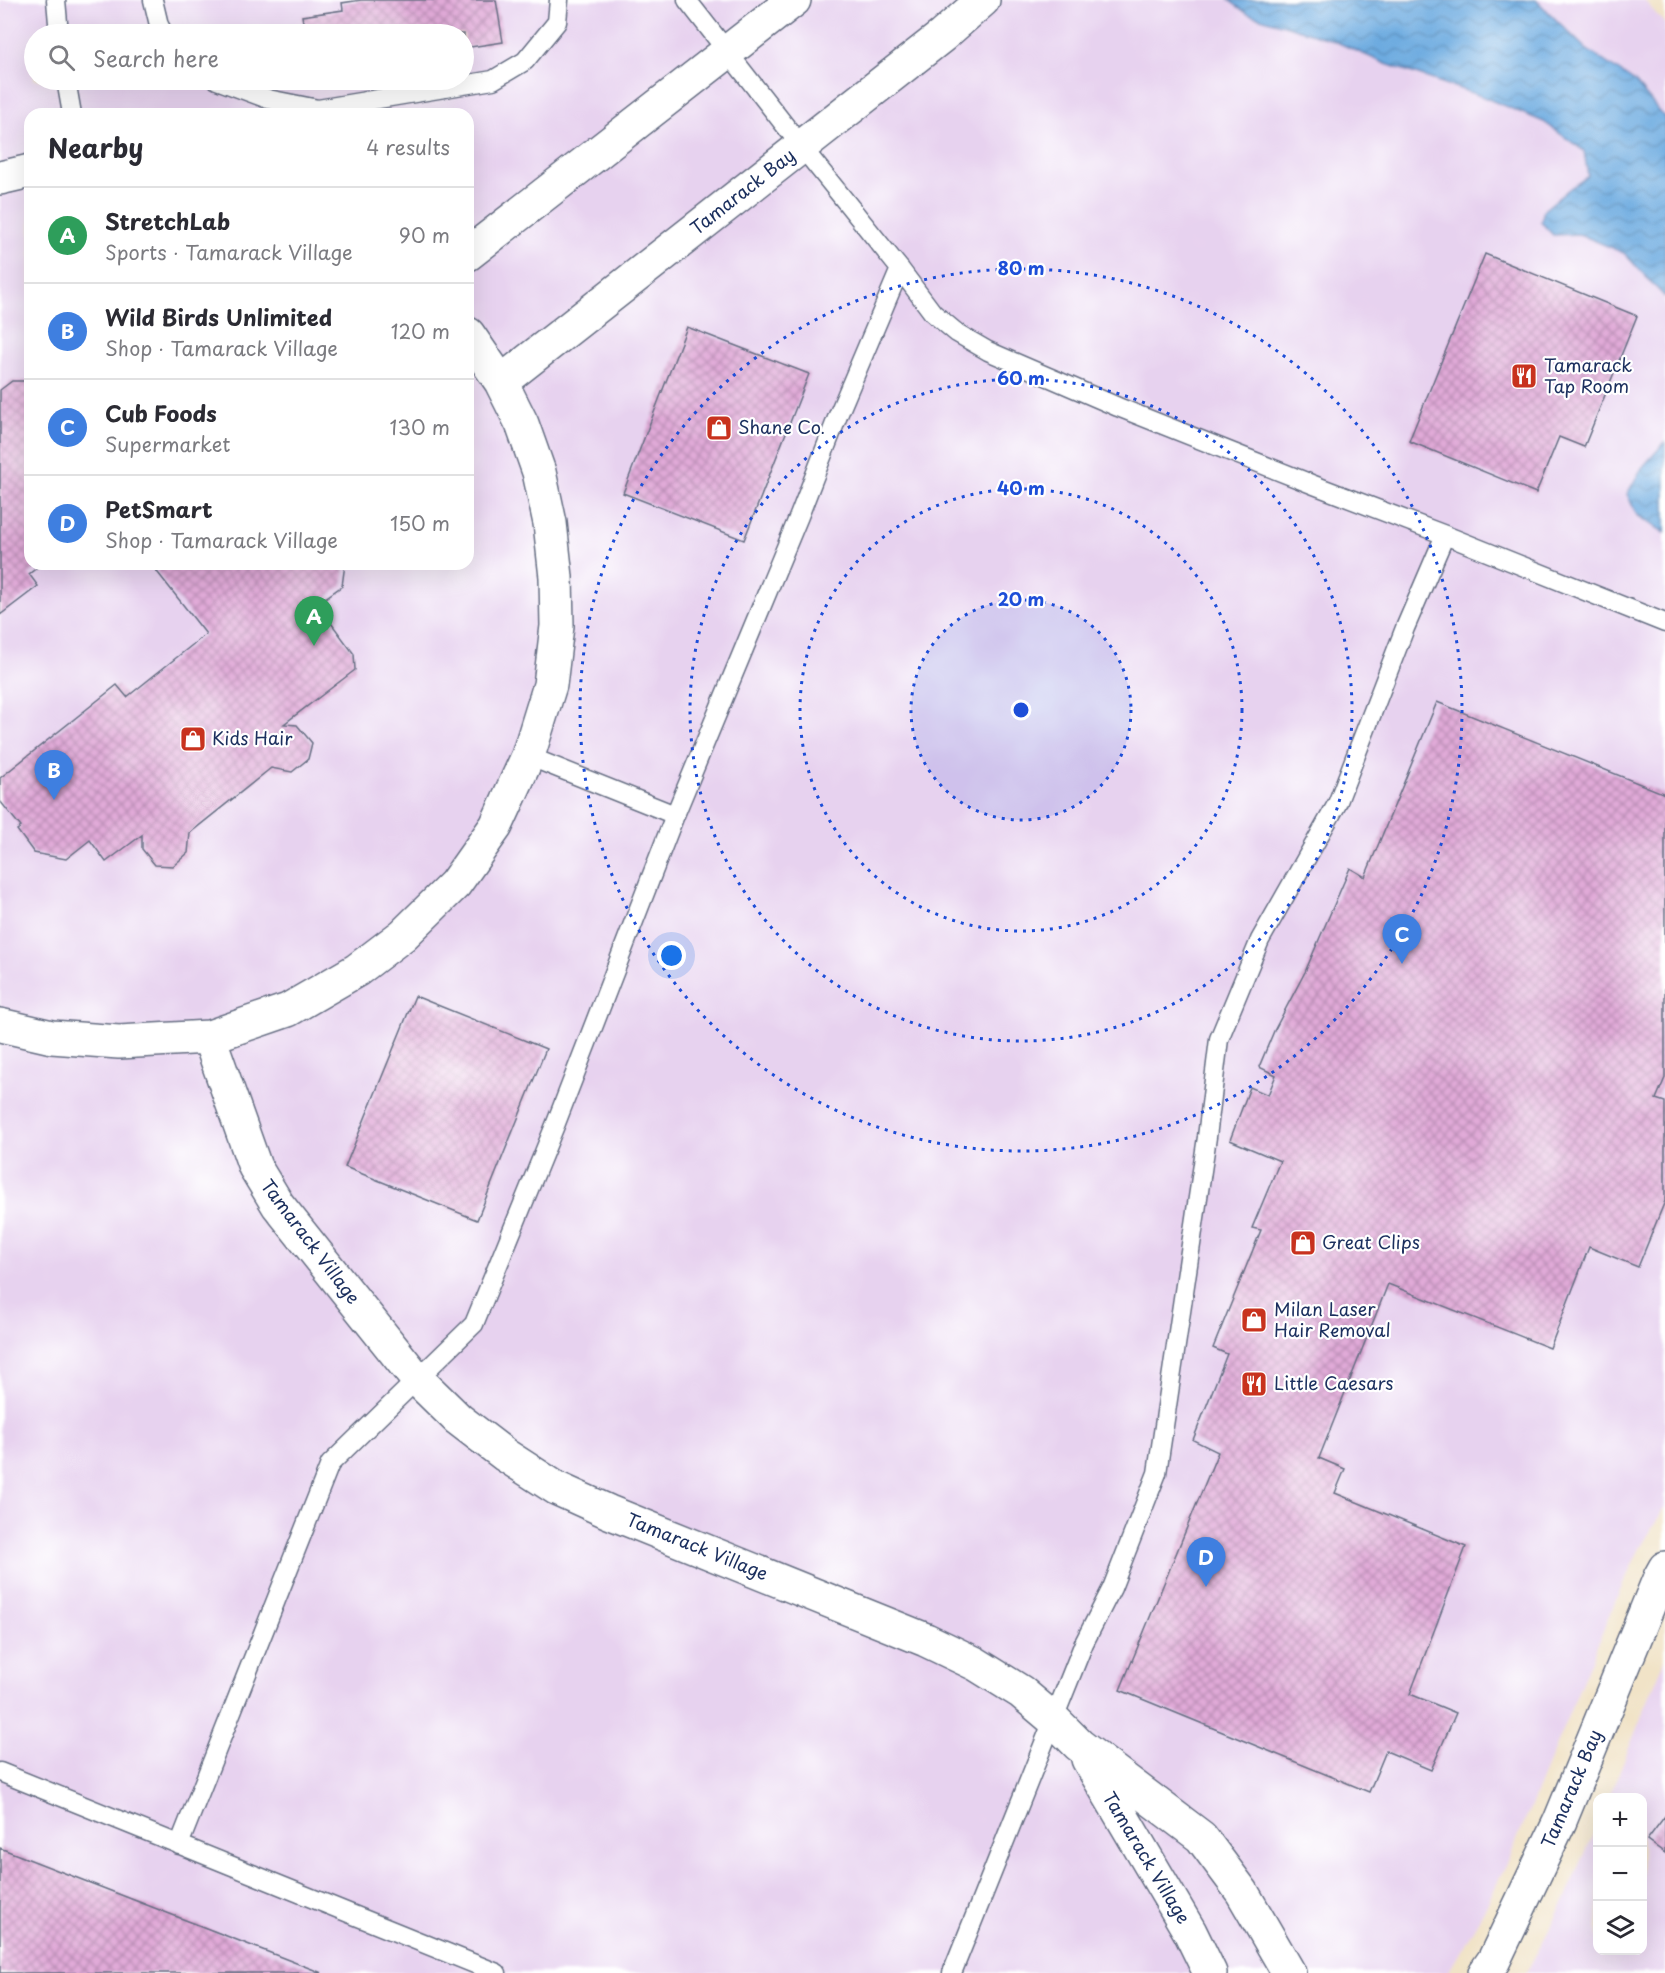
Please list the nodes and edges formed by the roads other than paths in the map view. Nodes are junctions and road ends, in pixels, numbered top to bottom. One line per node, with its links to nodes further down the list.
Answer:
1 (56, 0): 7 (lane)
2 (153, 0): 8 (lane)
3 (559, 0): 10 (lane)
4 (687, 0): 9 (lane)
5 (794, 0): 9 (street)
6 (983, 0): 17 (street, Tamarack Bay)
7 (58, 24)
8 (159, 24)
9 (727, 52): 17 (lane); 20 (street)
10 (474, 83)
11 (68, 90): 14 (lane)
12 (244, 90): 15 (lane)
13 (433, 90): 16 (lane)
14 (71, 108)
15 (313, 108)
16 (324, 108)
17 (801, 146): 21 (lane); 23 (street, Tamarack Bay)
18 (24, 172): 19 (street)
19 (0, 178)
20 (474, 249)
21 (900, 269): 24 (lane); 27 (lane)
22 (474, 343): 23 (street)
23 (501, 382): 26 (street)
24 (1445, 535): 25 (lane); 32 (lane)
25 (1665, 624)
26 (528, 756): 27 (lane); 29 (street)
27 (675, 815): 30 (lane)
28 (0, 1025): 29 (street)
29 (209, 1037): 30 (street, Tamarack Village)
30 (416, 1378): 32 (street, Tamarack Village); 35 (lane)
31 (1665, 1568): 40 (street, Tamarack Bay)
32 (1053, 1719): 33 (street, Tamarack Village); 37 (lane)
33 (1079, 1745): 38 (street, Tamarack Village); 39 (street, Tamarack Village)
34 (0, 1772): 35 (lane)
35 (179, 1845): 36 (lane)
36 (496, 1973)
37 (952, 1973)
38 (1210, 1973)
39 (1289, 1973)
40 (1485, 1973)

